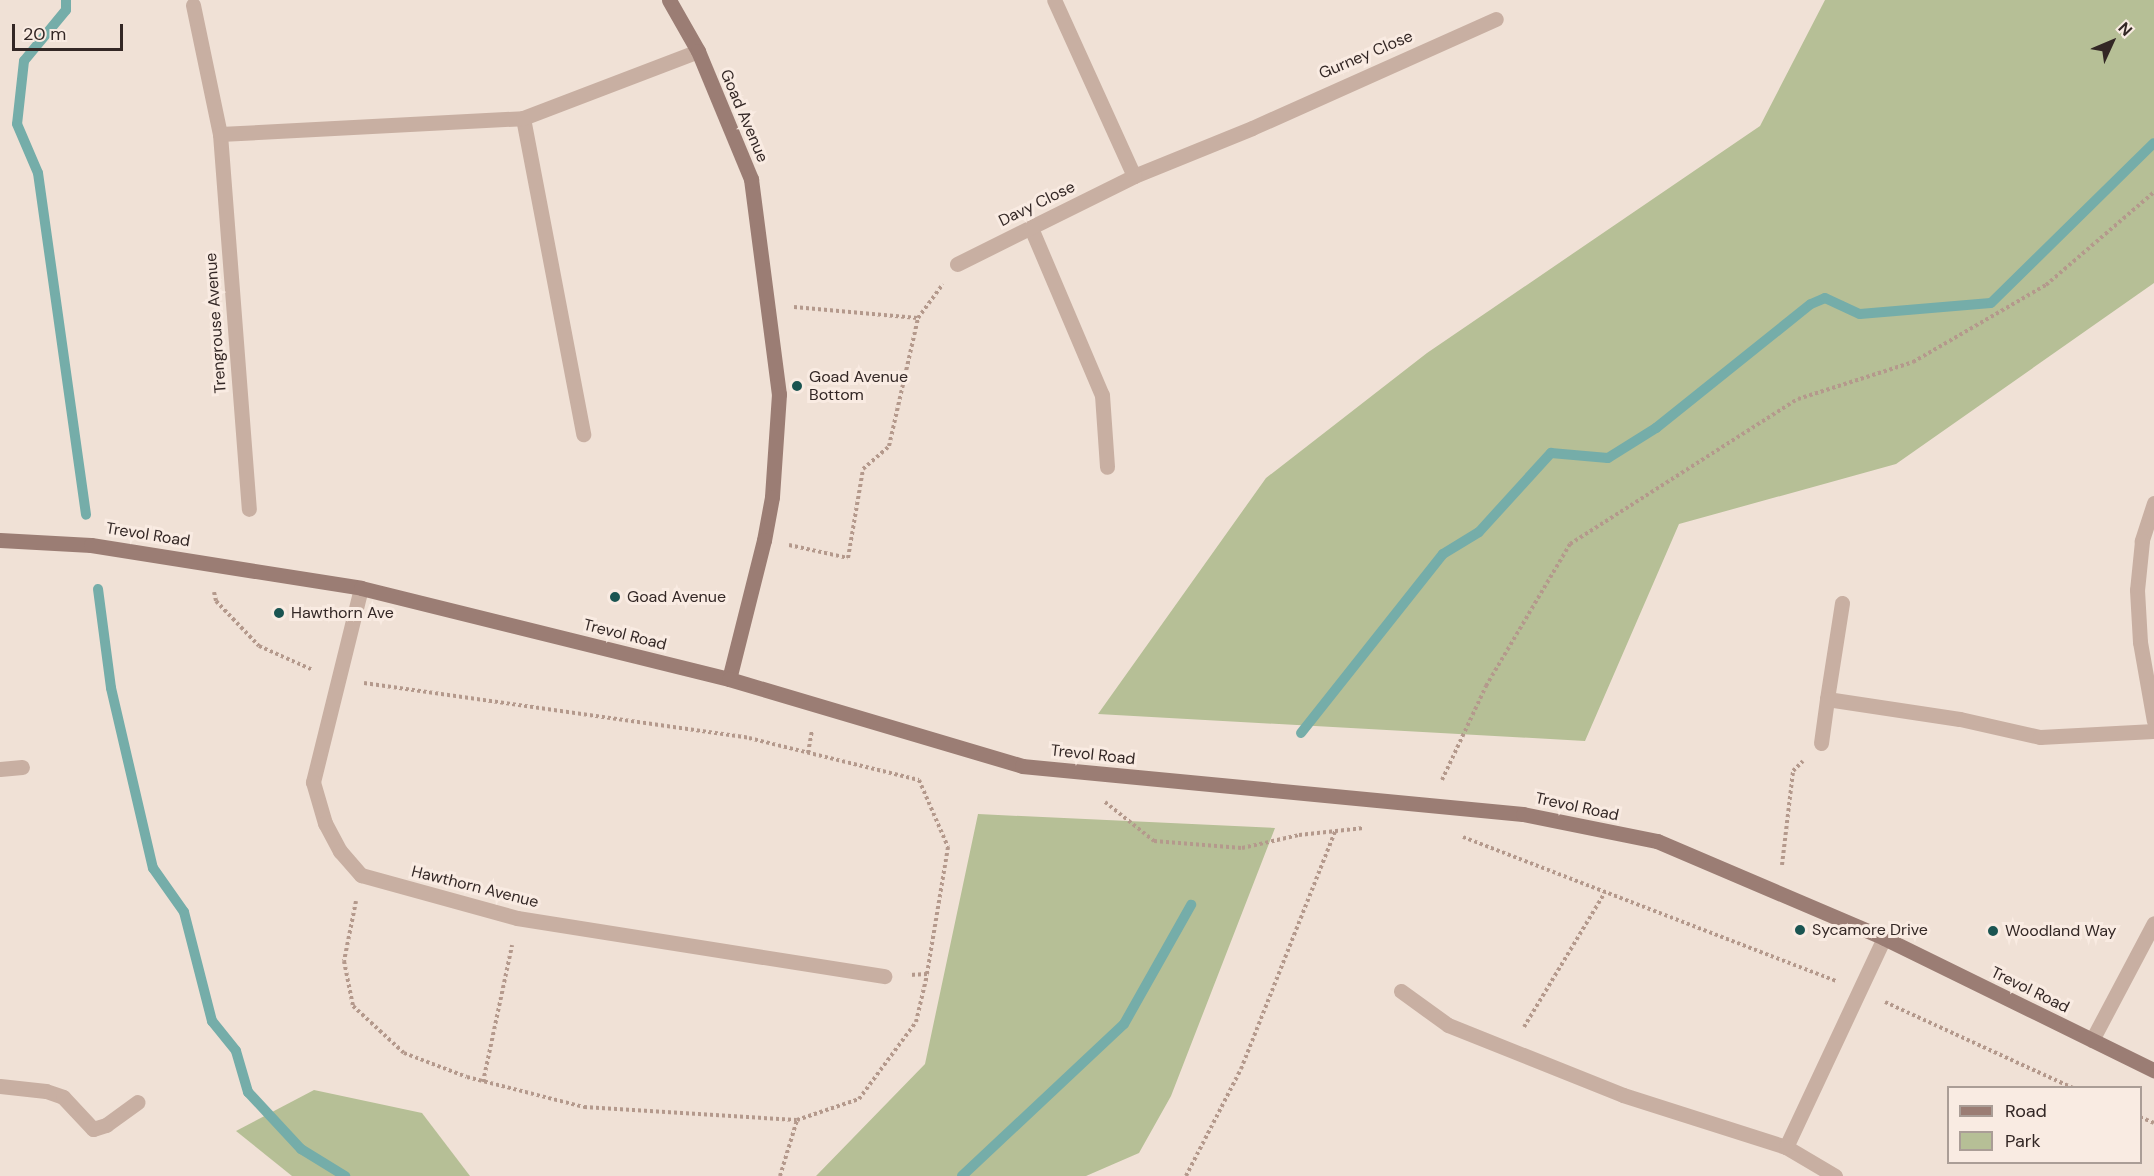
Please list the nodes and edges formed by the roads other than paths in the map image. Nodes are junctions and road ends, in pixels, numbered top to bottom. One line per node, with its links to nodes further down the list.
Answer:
1 (669, 0): 5 (street, Goad Avenue)
2 (1054, 0): 9 (street)
3 (193, 5): 8 (street, Trengrouse Avenue)
4 (1496, 19): 7 (street, Gurney Close)
5 (698, 51): 6 (street); 19 (street, Goad Avenue)
6 (523, 118): 8 (street); 12 (street)
7 (1252, 128): 9 (street, Davy Close)
8 (220, 134): 15 (street, Trengrouse Avenue)
9 (1134, 176): 10 (street, Davy Close)
10 (1030, 228): 11 (street, Davy Close); 13 (street)
11 (957, 264)
12 (583, 434)
13 (1107, 467)
14 (2154, 503): 21 (street)
15 (249, 508)
16 (0, 540): 17 (street, Trevol Road)
17 (361, 588): 19 (street, Trevol Road); 28 (street, Hawthorn Avenue)
18 (1842, 603): 20 (street)
19 (729, 679): 27 (street, Trevol Road)
20 (1827, 699): 22 (street); 23 (street)
21 (2154, 721)
22 (2154, 731)
23 (1821, 743)
24 (22, 767): 25 (street)
25 (0, 769)
26 (2154, 923): 30 (street)
27 (1884, 938): 30 (street, Trevol Road); 34 (street)
28 (884, 976)
29 (1401, 991): 34 (street)
30 (2092, 1040): 31 (street, Trevol Road)
31 (2154, 1070)
32 (0, 1086): 33 (street)
33 (138, 1102)
34 (1785, 1147): 35 (street)
35 (1835, 1176)

